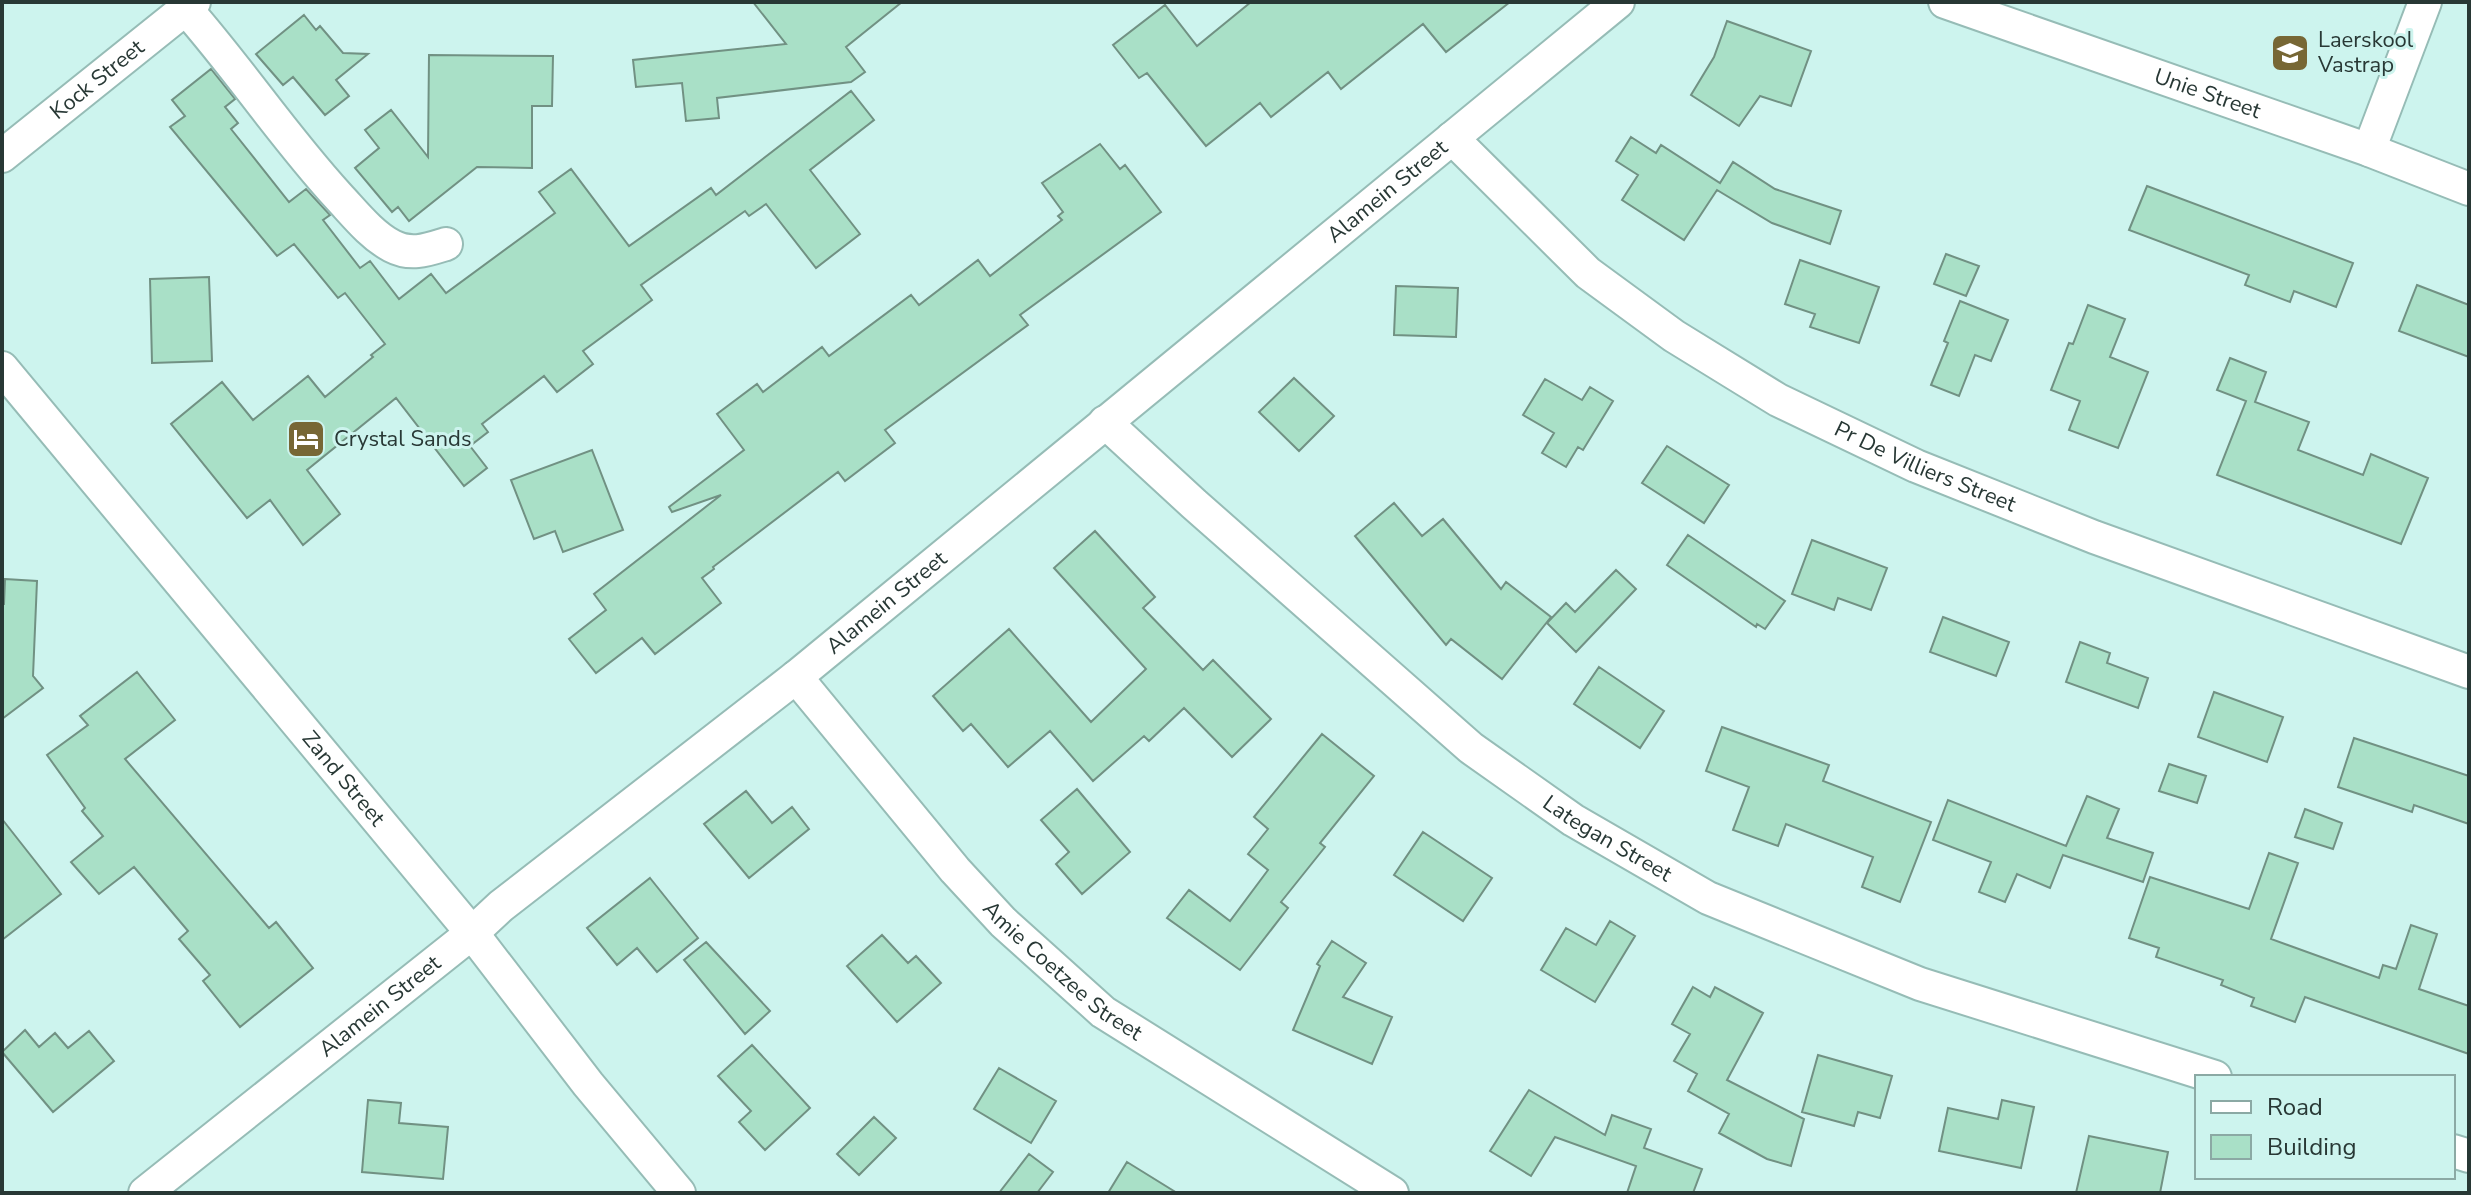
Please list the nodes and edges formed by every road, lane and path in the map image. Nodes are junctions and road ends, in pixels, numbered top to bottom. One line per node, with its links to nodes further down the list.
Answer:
1 (1618, 2): 5 (street, Alamein Street)
2 (1945, 2): 6 (street, Unie Street)
3 (2425, 2): 6 (street)
4 (190, 5): 7 (street, Kock Street); 9 (street)
5 (1452, 138): 11 (street, Alamein Street); 12 (street, Pr De Villiers Street)
6 (2369, 150): 8 (street, Unie Street)
7 (2, 156)
8 (2469, 189)
9 (446, 244)
10 (2, 368): 14 (street, Zand Street)
11 (1105, 422): 13 (street, Alamein Street); 15 (street, Lategan Street)
12 (2469, 672)
13 (796, 677): 14 (street, Alamein Street); 18 (street, Amie Coetzee Street)
14 (472, 933): 16 (street, Alamein Street); 17 (street, Zand Street)
15 (2209, 1075)
16 (145, 1193)
17 (679, 1193)
18 (1392, 1193)

